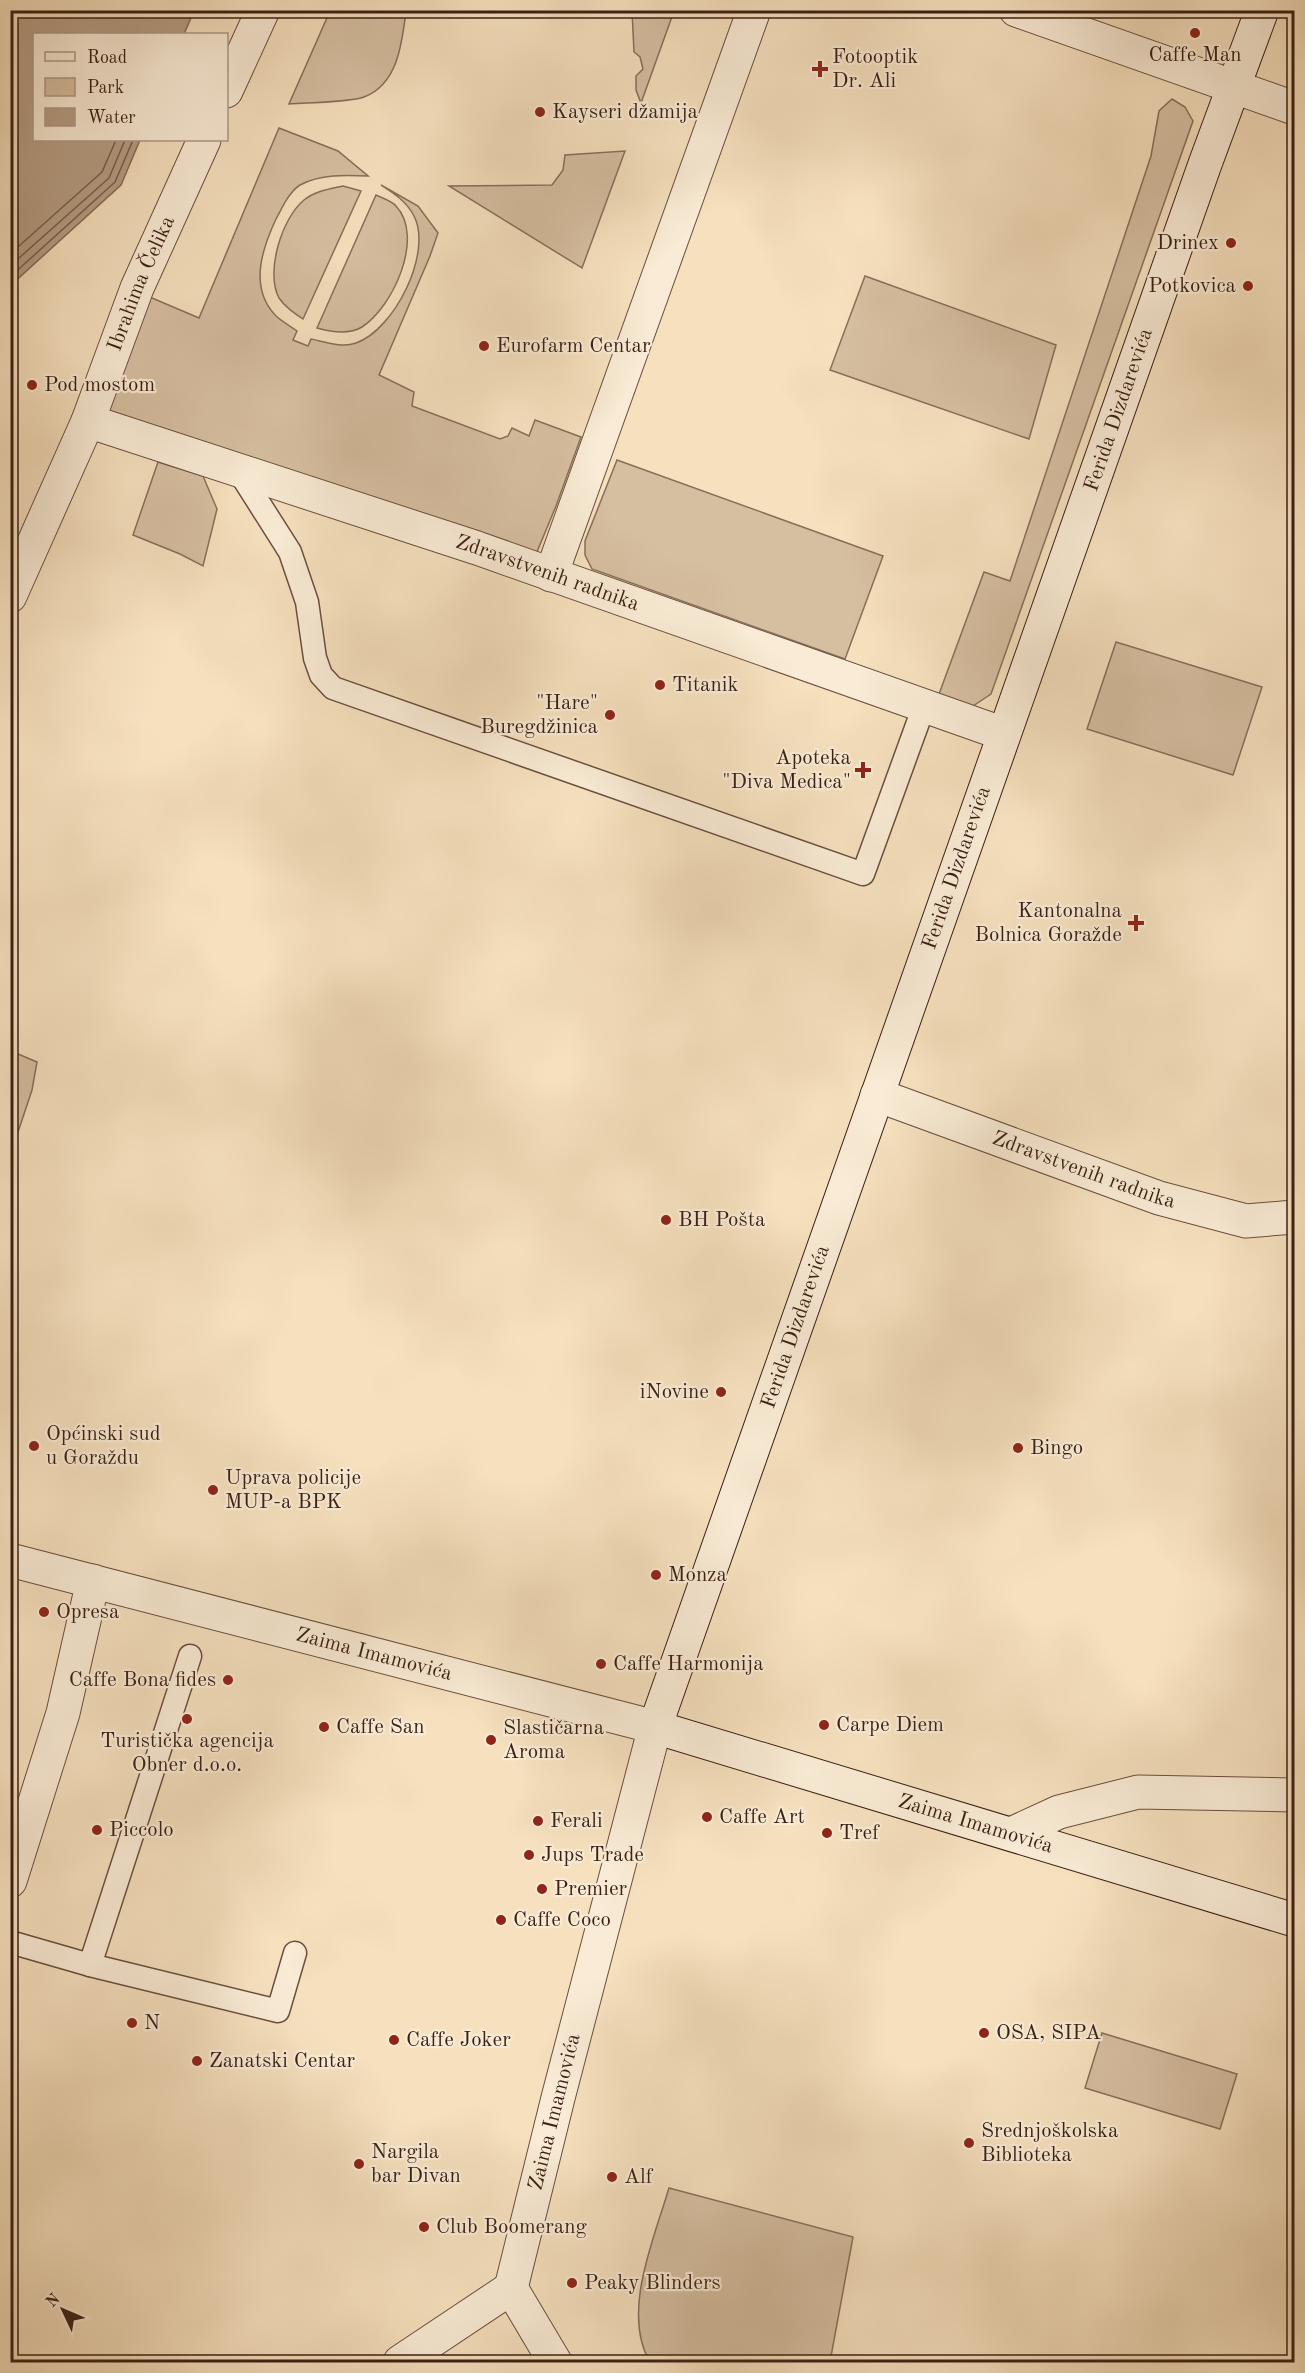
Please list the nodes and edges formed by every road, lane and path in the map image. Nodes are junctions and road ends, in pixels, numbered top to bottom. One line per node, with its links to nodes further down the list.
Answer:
1 (263, 10): 5 (street)
2 (754, 10): 11 (street)
3 (1016, 10): 6 (street)
4 (1262, 10): 6 (street, Ferida Dizdarevića)
5 (228, 86)
6 (1232, 87): 7 (street); 14 (street, Ferida Dizdarevića)
7 (1294, 108)
8 (204, 141): 9 (street, Ibrahima Čelika)
9 (88, 421): 10 (street, Zdravstvenih radnika); 12 (street, Ibrahima Čelika)
10 (238, 470): 11 (street, Zdravstvenih radnika); 13 (lane)
11 (551, 575): 13 (street, Zdravstvenih radnika)
12 (10, 596)
13 (924, 706): 14 (street, Zdravstvenih radnika)
14 (1004, 734): 15 (street, Ferida Dizdarevića)
15 (877, 1095): 16 (street, Zdravstvenih radnika); 20 (street, Ferida Dizdarevića)
16 (1294, 1217)
17 (10, 1560): 18 (street, Zaima Imamovića)
18 (93, 1581): 20 (street, Zaima Imamovića); 23 (street)
19 (190, 1656): 27 (lane)
20 (655, 1727): 22 (street, Zaima Imamovića); 28 (street, Zaima Imamovića)
21 (1294, 1795): 22 (street)
22 (1011, 1834): 24 (street, Zaima Imamovića)
23 (10, 1881)
24 (1294, 1920)
25 (10, 1942): 27 (lane)
26 (296, 1953): 27 (lane)
27 (90, 1965)
28 (512, 2288): 29 (street); 30 (street)
29 (400, 2362)
30 (555, 2362)

